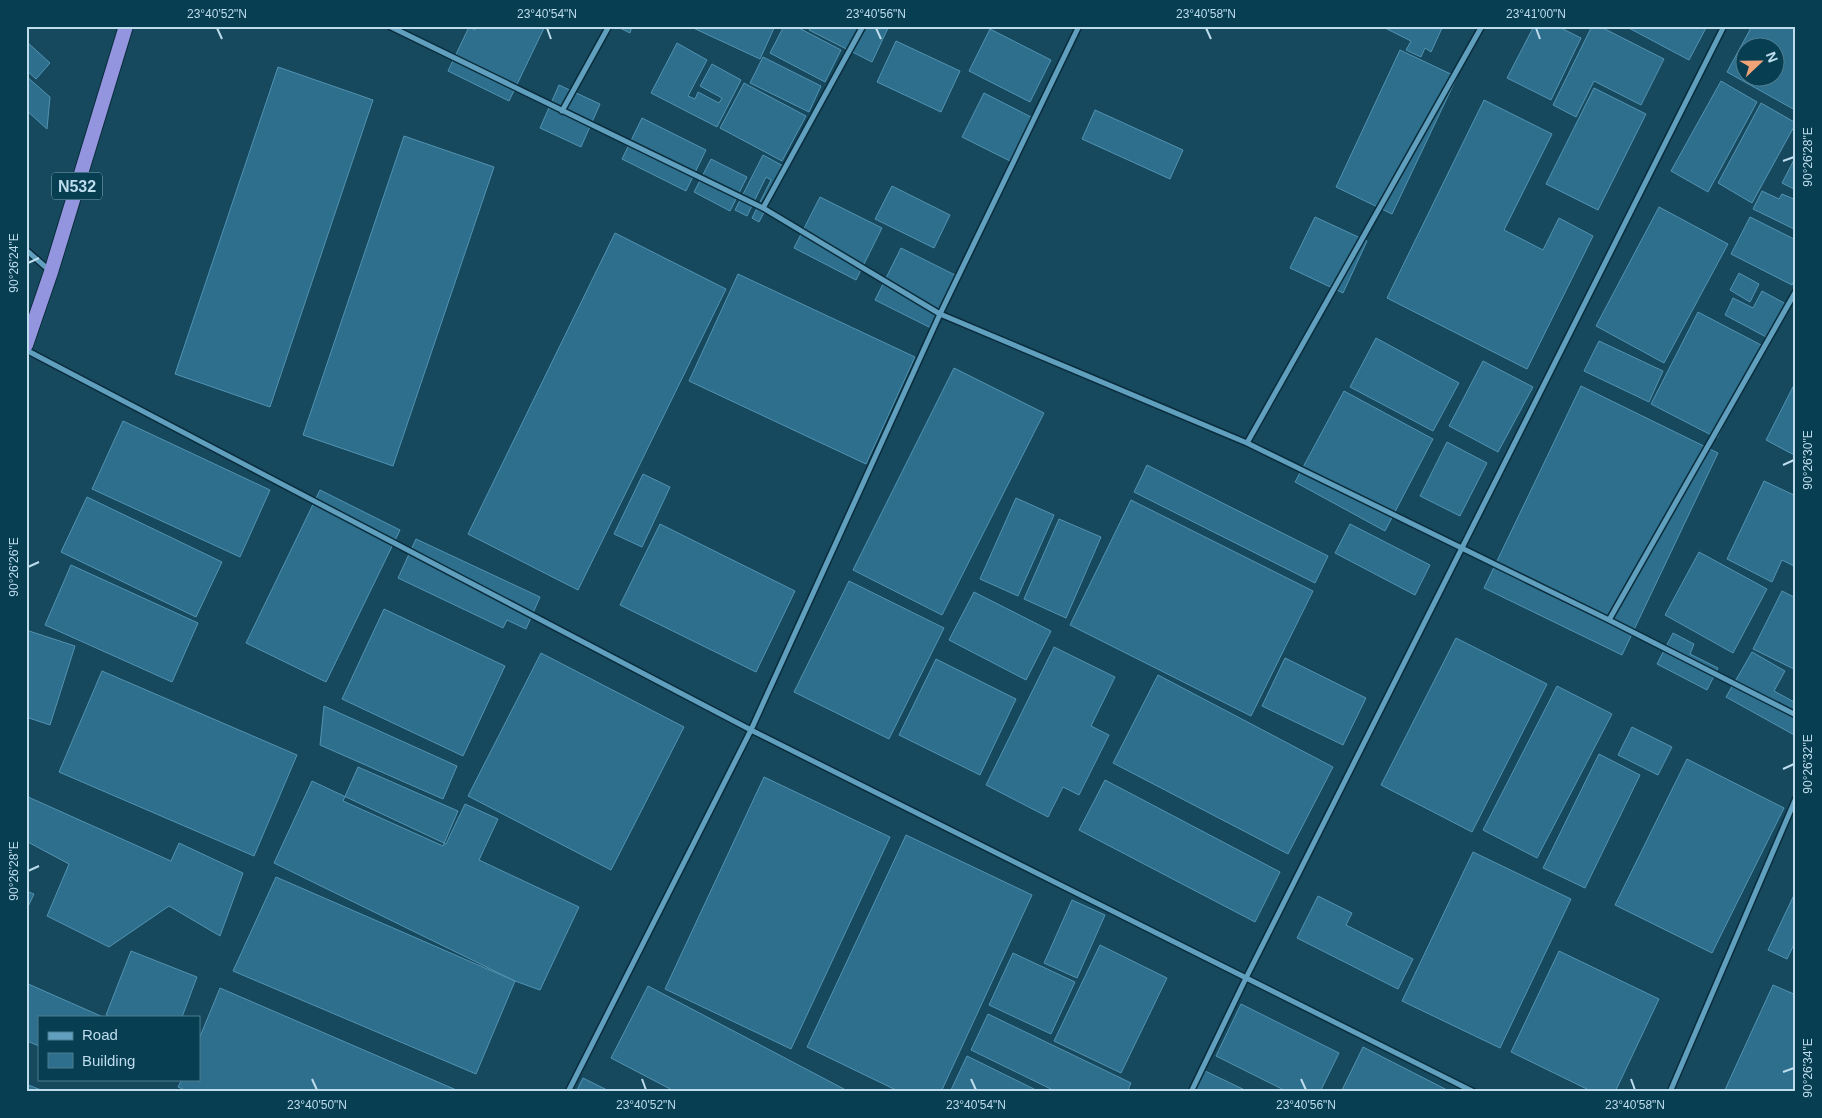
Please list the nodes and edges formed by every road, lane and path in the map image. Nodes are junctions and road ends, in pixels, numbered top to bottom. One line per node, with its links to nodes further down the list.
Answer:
1 (126, 26): 11 (highway, N532)
2 (389, 26): 8 (street)
3 (610, 26): 8 (street)
4 (863, 26): 9 (street)
5 (1079, 26): 13 (street)
6 (1482, 26): 16 (street)
7 (1724, 26): 17 (street)
8 (562, 111): 9 (street)
9 (763, 208): 13 (street)
10 (26, 250): 11 (street)
11 (51, 272): 14 (highway, N532)
12 (1796, 291): 18 (street)
13 (940, 314): 16 (street); 20 (street)
14 (26, 345)
15 (26, 350): 20 (street)
16 (1247, 443): 17 (street)
17 (1462, 548): 18 (street); 22 (street)
18 (1609, 620): 19 (street)
19 (1796, 715)
20 (751, 730): 22 (street); 23 (street)
21 (1796, 798): 26 (street)
22 (1246, 978): 24 (street); 25 (street)
23 (568, 1092)
24 (1191, 1092)
25 (1474, 1092)
26 (1670, 1092)

